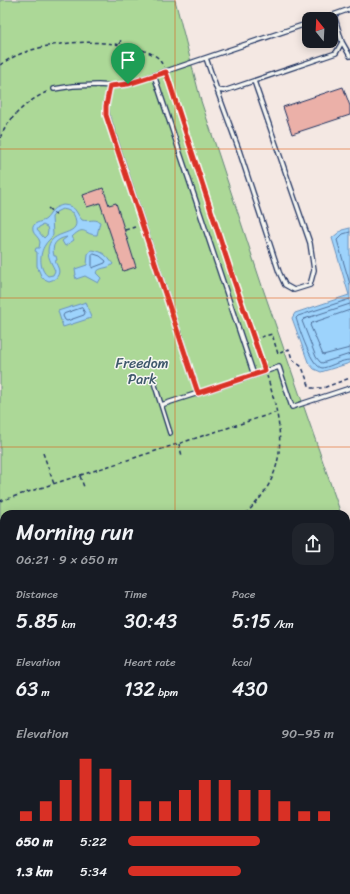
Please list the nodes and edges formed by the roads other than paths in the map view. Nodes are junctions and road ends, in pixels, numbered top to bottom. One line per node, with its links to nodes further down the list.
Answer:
1 (350, 9): 2 (lane)
2 (338, 14)
3 (302, 25): 7 (lane)
4 (338, 28): 5 (lane)
5 (342, 42): 6 (lane); 9 (lane)
6 (350, 56)
7 (206, 58): 8 (lane); 12 (lane)
8 (154, 75): 10 (lane); 13 (lane)
9 (254, 81): 12 (lane); 12 (lane)
10 (110, 86): 11 (lane); 16 (lane)
11 (54, 89)
12 (216, 90)
13 (254, 375): 15 (lane); 16 (lane)
14 (152, 376): 17 (lane)
15 (350, 388)
16 (198, 393): 17 (lane)
17 (161, 405): 18 (lane)
18 (170, 433)

